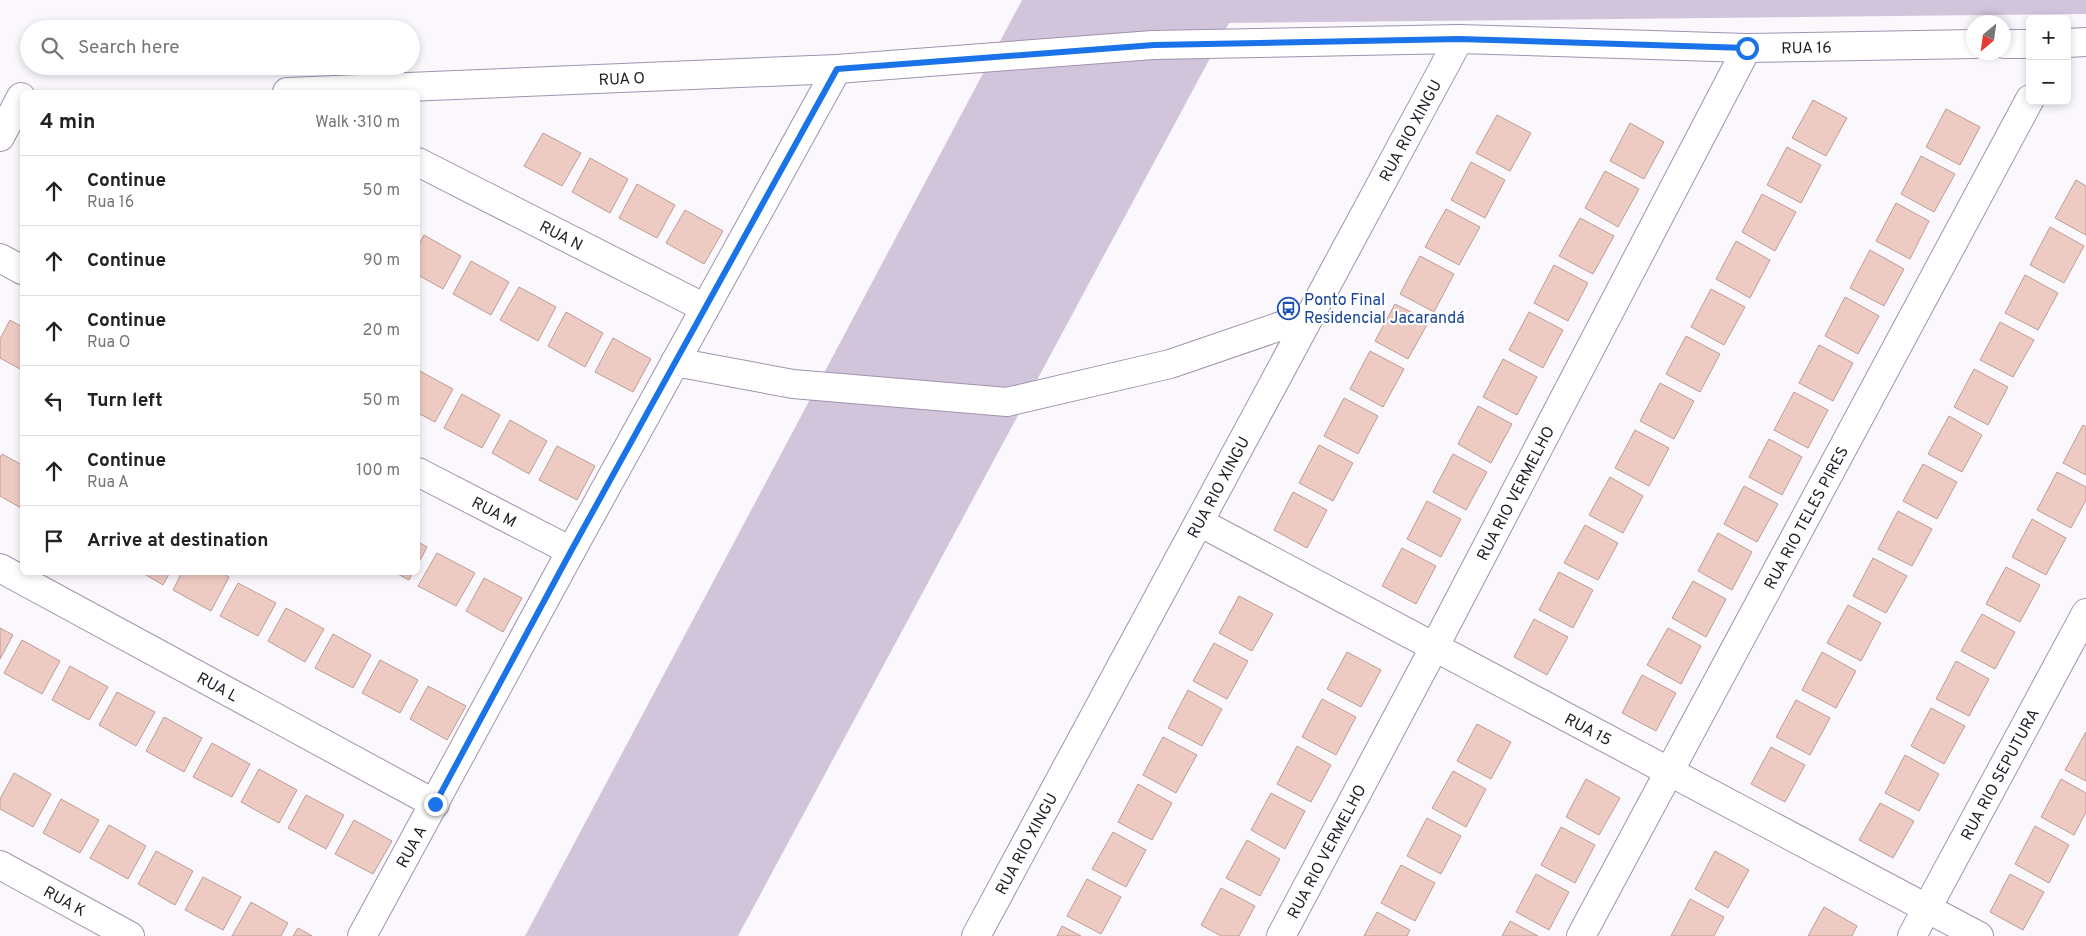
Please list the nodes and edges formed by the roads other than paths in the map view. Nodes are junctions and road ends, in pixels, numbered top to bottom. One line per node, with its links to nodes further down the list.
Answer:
1 (1459, 39): 7 (street, RUA 16); 8 (street, RUA 16); 18 (street, RUA RIO XINGU)
2 (2086, 42): 3 (street)
3 (2071, 43)
4 (1966, 44): 7 (street, RUA 16)
5 (2011, 44): 6 (street)
6 (2026, 44)
7 (1747, 48): 25 (street, RUA RIO VERMELHO)
8 (955, 61): 9 (street, RUA O)
9 (837, 69): 10 (street, RUA O); 17 (street, RUA A)
10 (335, 90)
11 (14, 97): 13 (street)
12 (2027, 105): 26 (street, RUA RIO TELES PIRES)
13 (0, 137)
14 (420, 163): 17 (street, RUA N)
15 (0, 258): 16 (street)
16 (20, 269)
17 (705, 308): 19 (street, RUA A)
18 (1310, 316): 19 (street); 21 (street, RUA RIO XINGU)
19 (675, 362): 22 (street, RUA A)
20 (420, 473): 22 (street, RUA M)
21 (1199, 522): 25 (street, RUA 15); 32 (street, RUA RIO XINGU)
22 (571, 551): 27 (street, RUA A)
23 (0, 568): 27 (street, RUA L)
24 (2086, 613): 29 (street, RUA RIO SEPUTURA)
25 (1436, 646): 26 (street, RUA 15); 33 (street, RUA RIO VERMELHO)
26 (1670, 772): 29 (street, RUA 15); 34 (street, RUA RIO TELES PIRES)
27 (435, 804): 31 (street, RUA A)
28 (0, 865): 30 (street, RUA K)
29 (1927, 909): 35 (street, RUA RIO SEPUTURA); 36 (street, RUA 15)
30 (130, 936)
31 (362, 936)
32 (976, 936)
33 (1281, 936)
34 (1581, 936)
35 (1912, 936)
36 (1979, 936)

